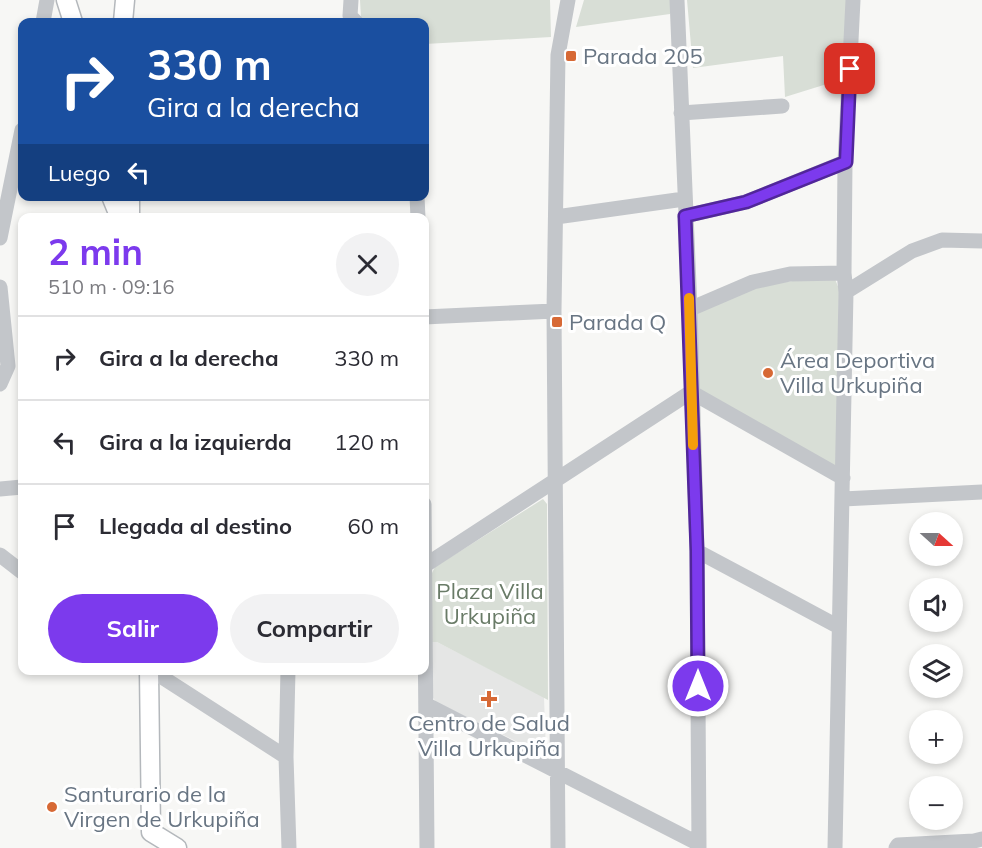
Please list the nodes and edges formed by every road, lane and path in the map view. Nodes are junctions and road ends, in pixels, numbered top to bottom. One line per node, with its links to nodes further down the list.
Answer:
1 (47, 0): 8 (street)
2 (66, 0): 9 (main road)
3 (125, 0): 10 (main road)
4 (351, 0): 11 (street)
5 (568, 0): 18 (street)
6 (677, 0): 13 (street)
7 (853, 0): 15 (street)
8 (44, 18)
9 (72, 18)
10 (123, 18)
11 (352, 18)
12 (782, 106): 13 (street)
13 (681, 113): 16 (street)
14 (18, 150): 19 (street)
15 (846, 162): 17 (street); 21 (street)
16 (684, 199): 17 (street); 18 (street)
17 (685, 216): 24 (street)
18 (556, 217): 25 (street)
19 (0, 238)
20 (982, 241): 23 (street)
21 (844, 273): 23 (street); 24 (street)
22 (0, 287): 27 (street)
23 (846, 292): 29 (street)
24 (690, 309): 28 (street)
25 (554, 311): 26 (street); 30 (street)
26 (429, 317)
27 (0, 384)
28 (691, 392): 29 (street); 30 (street); 35 (street)
29 (843, 478): 34 (street)
30 (556, 481): 37 (street); 46 (street)
31 (18, 487): 32 (street)
32 (0, 489)
33 (982, 492): 34 (street)
34 (843, 499): 39 (street)
35 (697, 551): 39 (street); 48 (street)
36 (0, 555): 38 (street)
37 (429, 562)
38 (18, 569)
39 (839, 627): 53 (street)
40 (150, 675): 49 (main road)
41 (158, 675): 45 (street)
42 (288, 675): 45 (street)
43 (427, 675): 44 (street)
44 (427, 705): 46 (street); 51 (street)
45 (286, 758): 50 (street)
46 (557, 770): 48 (street); 52 (street)
47 (982, 839): 54 (street)
48 (699, 846)
49 (177, 848)
50 (289, 848)
51 (427, 848)
52 (558, 848)
53 (835, 848)
54 (896, 848)

